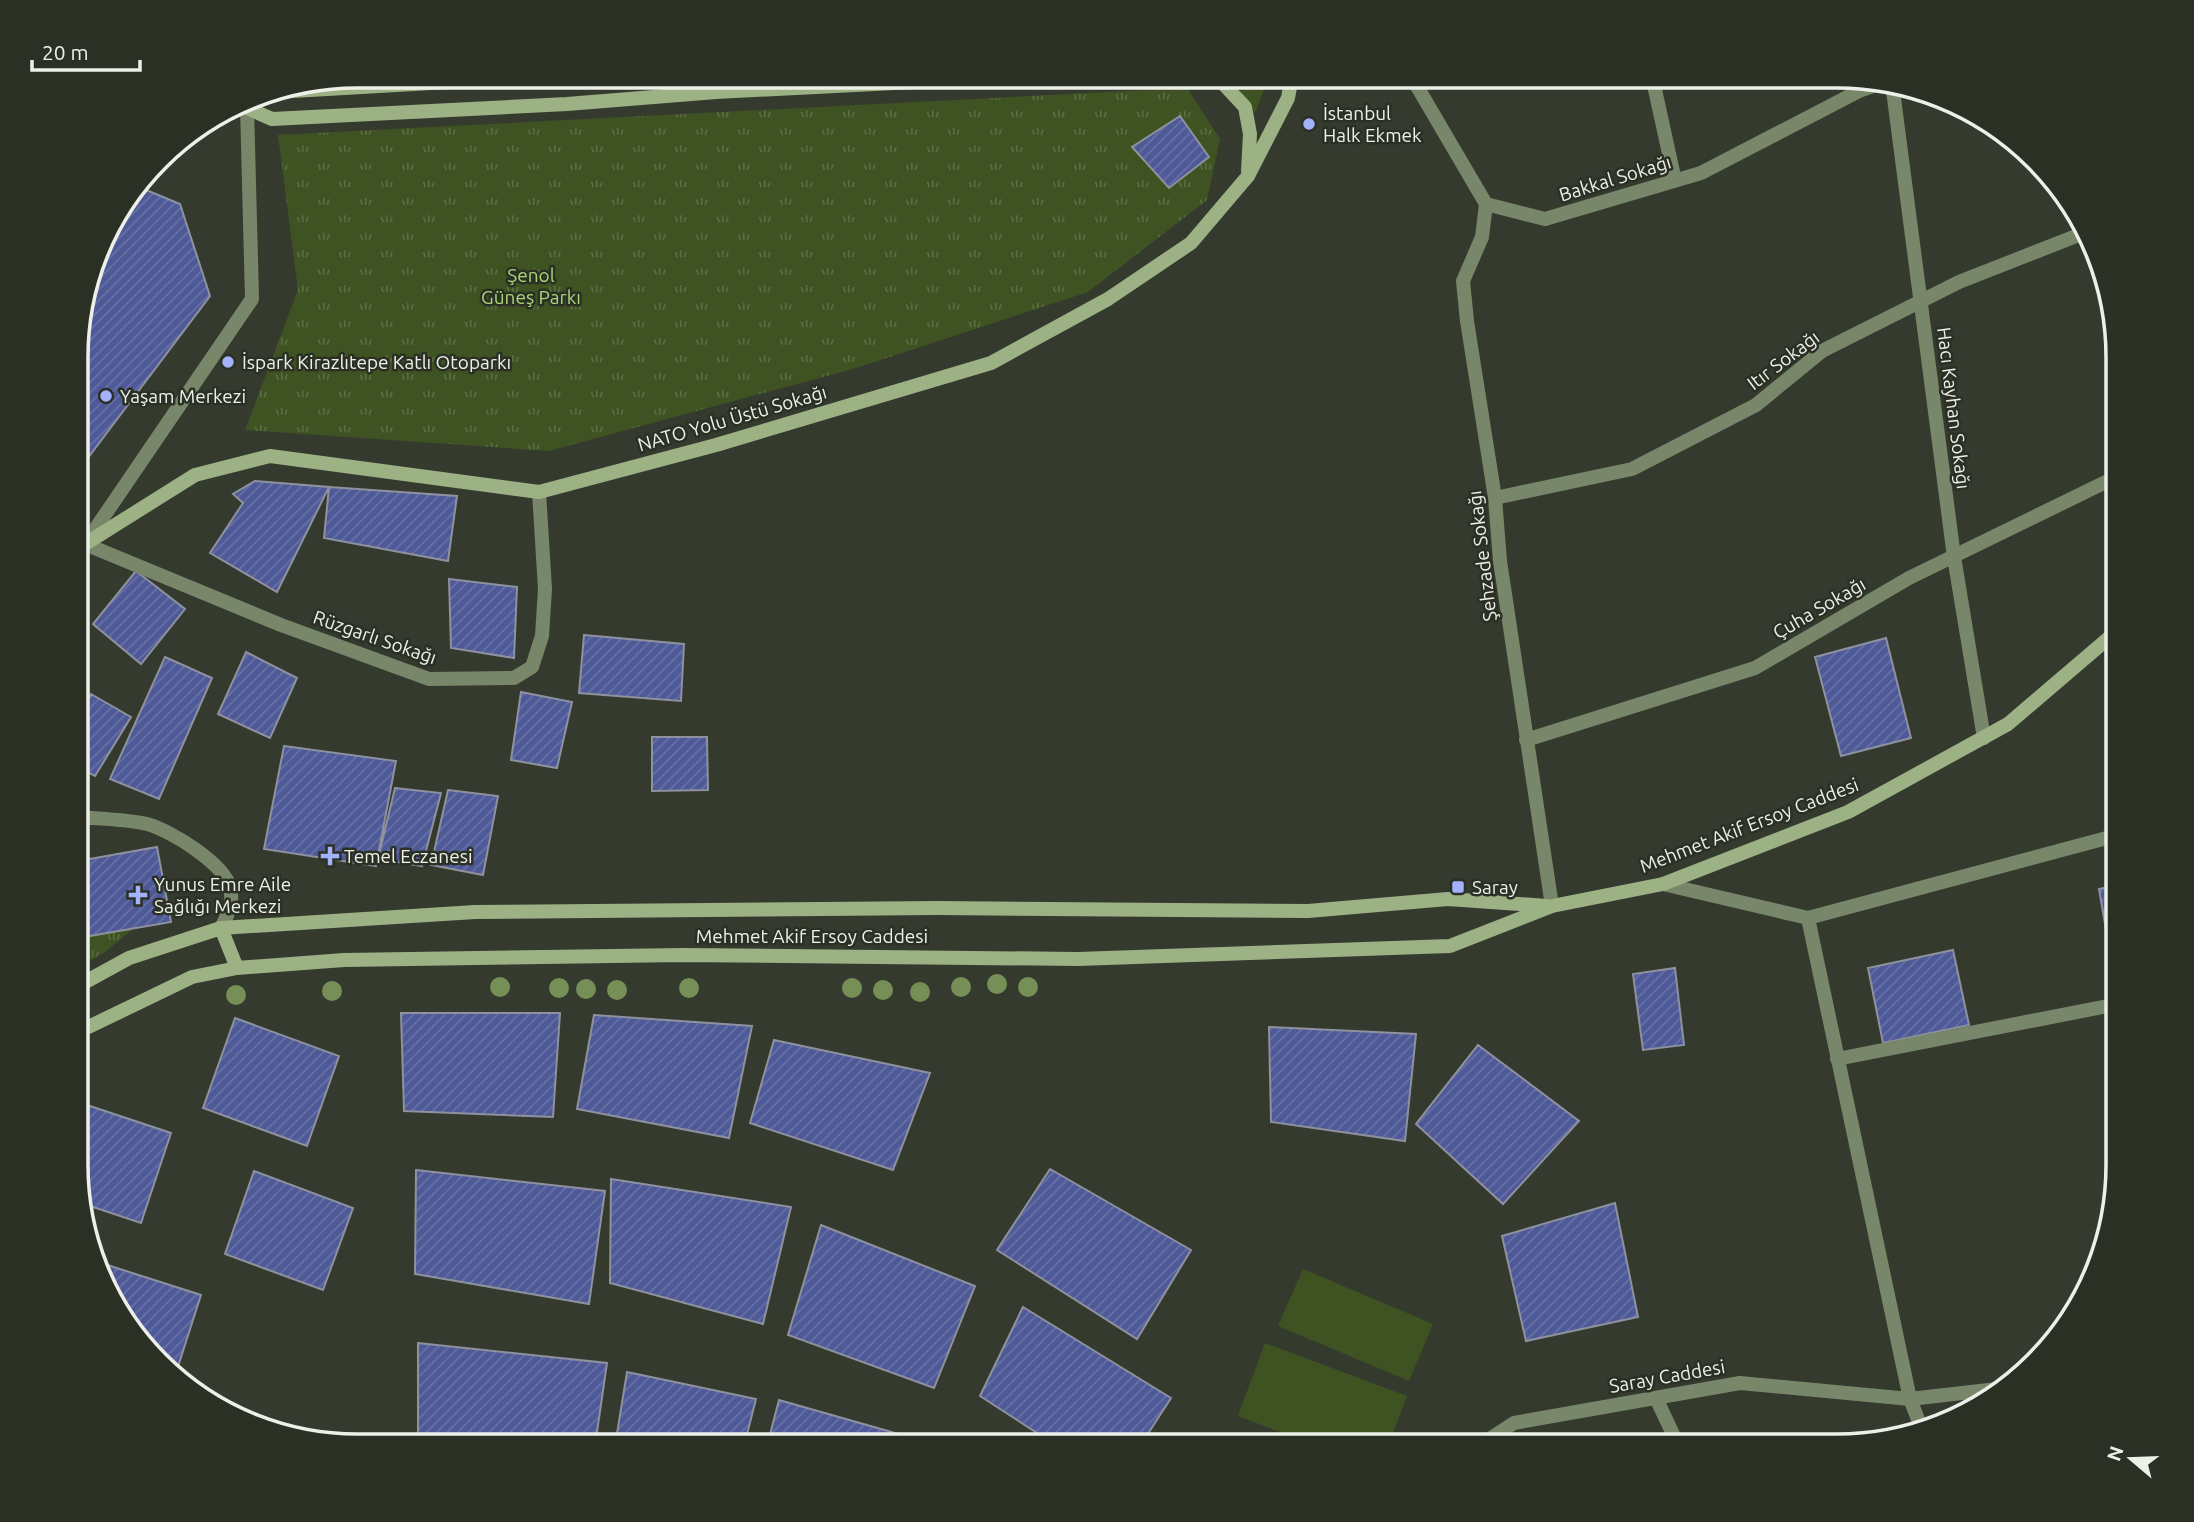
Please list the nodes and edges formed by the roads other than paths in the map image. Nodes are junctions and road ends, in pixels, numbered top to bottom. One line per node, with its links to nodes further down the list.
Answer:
1 (795, 88): 8 (main road)
2 (1227, 88): 10 (main road)
3 (1289, 88): 10 (main road, NATO Yolu Üstü Sokağı)
4 (1418, 88): 12 (street)
5 (1655, 88): 11 (street)
6 (1863, 89): 11 (street, Bakkal Sokağı)
7 (1893, 94): 14 (street, Hacı Kayhan Sokağı)
8 (255, 108)
9 (246, 111): 18 (street)
10 (1248, 176): 16 (main road, NATO Yolu Üstü Sokağı)
11 (1675, 181): 12 (street, Bakkal Sokağı)
12 (1486, 204): 17 (street, Şehzade Sokağı)
13 (2077, 235): 14 (street, Itır Sokağı)
14 (1921, 301): 17 (street, Itır Sokağı); 21 (street, Hacı Kayhan Sokağı)
15 (2106, 482): 21 (street, Çuha Sokağı)
16 (539, 492): 19 (main road, NATO Yolu Üstü Sokağı); 20 (street, Rüzgarlı Sokağı)
17 (1495, 498): 24 (street, Şehzade Sokağı)
18 (87, 539)
19 (87, 544)
20 (87, 550)
21 (1954, 556): 23 (street, Hacı Kayhan Sokağı); 24 (street, Çuha Sokağı)
22 (2106, 640): 23 (main road, Mehmet Akif Ersoy Caddesi)
23 (1984, 738): 27 (main road, Mehmet Akif Ersoy Caddesi)
24 (1526, 740): 28 (street, Şehzade Sokağı)
25 (87, 818): 30 (street)
26 (2106, 838): 29 (street)
27 (1663, 884): 28 (main road, Mehmet Akif Ersoy Caddesi); 29 (street)
28 (1552, 906): 30 (main road, Mehmet Akif Ersoy Caddesi); 31 (main road, Mehmet Akif Ersoy Caddesi)
29 (1808, 918): 35 (street)
30 (221, 928): 31 (main road); 32 (main road, Mehmet Akif Ersoy Caddesi)
31 (237, 968): 34 (main road, Mehmet Akif Ersoy Caddesi)
32 (87, 981)
33 (2106, 1006): 35 (street)
34 (87, 1028)
35 (1837, 1059): 38 (street)
36 (1986, 1389): 38 (street, Saray Caddesi)
37 (1656, 1398): 38 (street, Saray Caddesi); 40 (street, Saray Caddesi); 41 (street)
38 (1910, 1399): 39 (street)
39 (1919, 1422)
40 (1497, 1434)
41 (1673, 1434)

